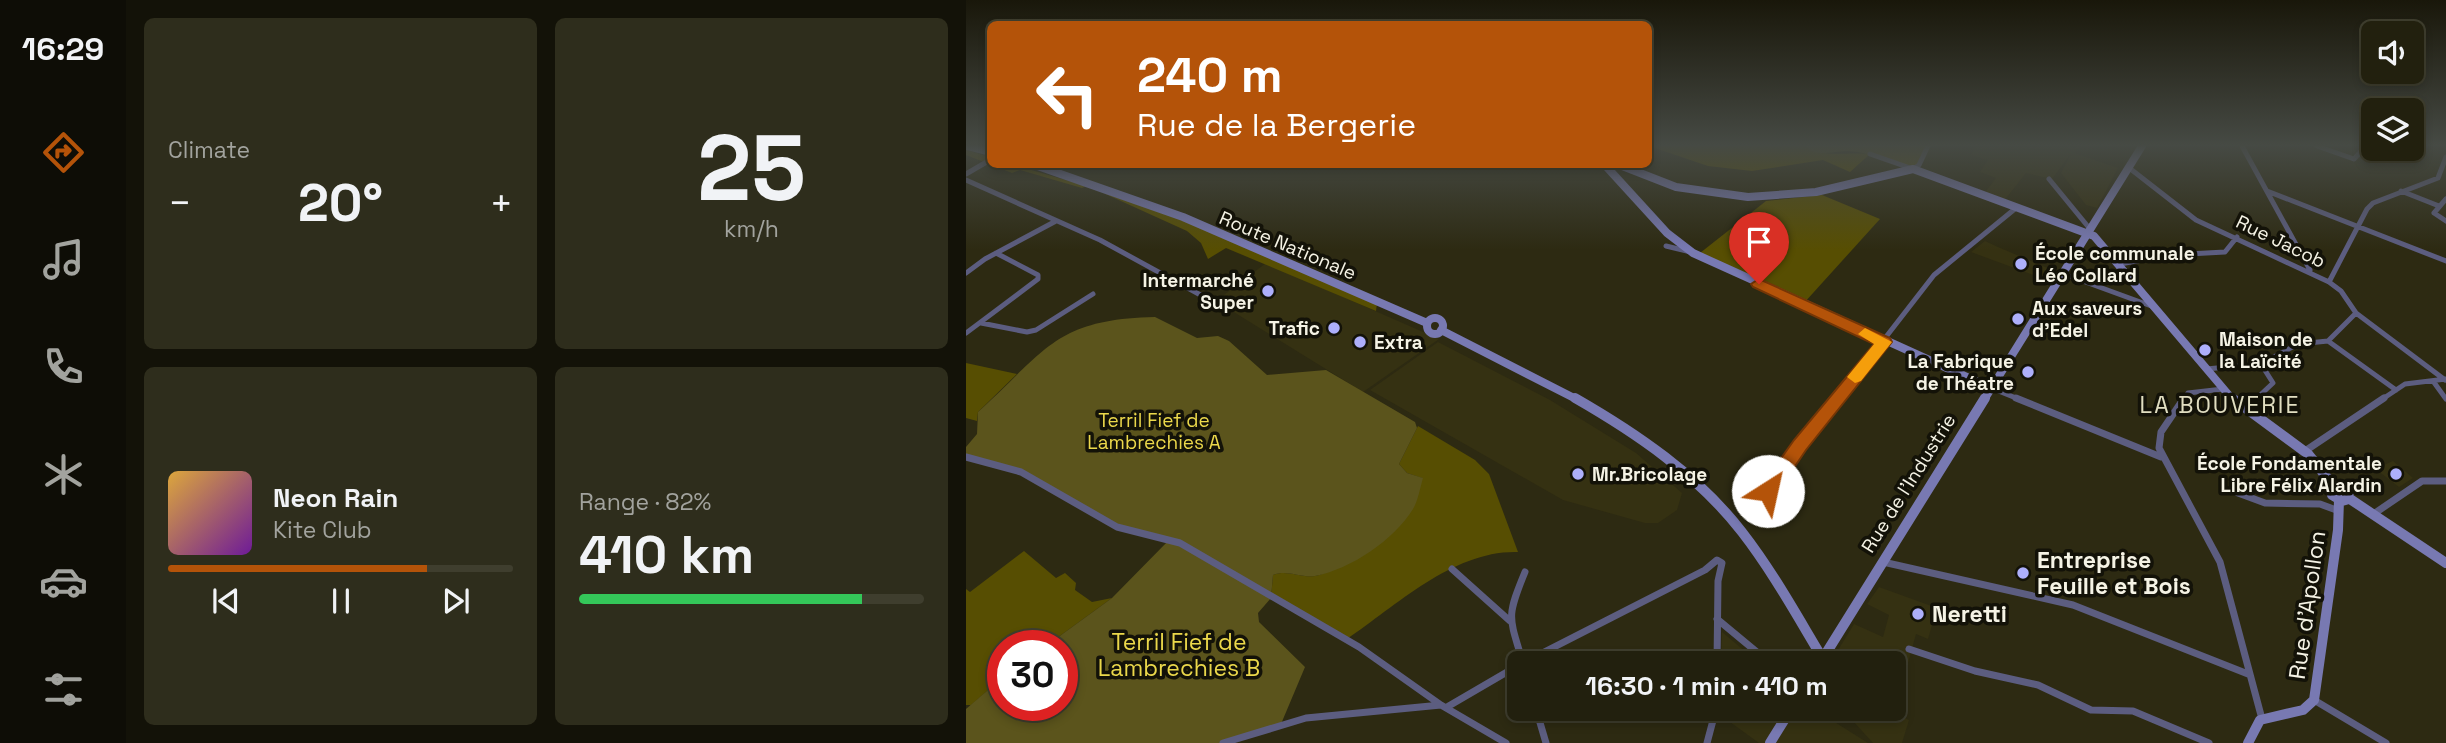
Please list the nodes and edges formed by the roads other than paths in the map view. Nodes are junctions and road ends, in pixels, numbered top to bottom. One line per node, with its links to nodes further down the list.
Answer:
1 (967, 181): 18 (street)
2 (1085, 181): 12 (street)
3 (1622, 181): 25 (street)
4 (1656, 181): 5 (street)
5 (1864, 181)
6 (1944, 181): 17 (street)
7 (2050, 181): 21 (street)
8 (2119, 181): 21 (street, Rue de l'Industrie)
9 (2146, 181): 22 (street, Rue Jacob)
10 (2261, 181): 13 (street)
11 (2430, 181): 14 (street)
12 (1096, 184): 36 (main road, Route Nationale)
13 (2267, 191): 20 (street); 28 (street)
14 (2401, 191): 16 (street); 20 (street)
15 (2446, 199): 16 (street)
16 (2440, 206): 19 (street)
17 (2016, 208): 21 (street); 40 (street)
18 (1056, 221): 24 (street); 33 (street)
19 (2446, 221)
20 (2359, 226): 26 (street); 31 (street)
21 (2088, 231): 27 (street); 30 (street, Rue de l'Industrie)
22 (2237, 237): 27 (street); 28 (street, Rue Jacob)
23 (1666, 246): 25 (street)
24 (996, 253): 29 (street); 37 (street)
25 (1693, 253): 40 (street)
26 (2446, 261)
27 (2120, 264): 34 (street)
28 (2310, 271): 31 (street, Rue Jacob)
29 (966, 273)
30 (2061, 273): 34 (street); 45 (street, Rue de l'Industrie)
31 (2329, 282): 35 (street, Rue Jacob)
32 (1093, 294): 37 (street)
33 (1206, 298)
34 (2154, 307): 42 (street)
35 (2356, 313): 39 (street); 43 (street, Rue Jacob)
36 (1427, 323): 69 (street)
37 (981, 324): 38 (street)
38 (966, 333)
39 (2328, 341): 41 (street); 47 (street)
40 (1884, 342): 45 (street); 57 (street)
41 (2261, 364): 42 (street); 49 (street)
42 (2206, 369): 46 (street)
43 (2446, 380): 44 (street)
44 (2433, 381): 47 (street); 48 (street)
45 (1991, 388): 52 (street); 58 (street, Rue de l'Industrie)
46 (2223, 389): 49 (street); 52 (street)
47 (2396, 390): 50 (street)
48 (2446, 399)
49 (2244, 409): 50 (street)
50 (2305, 451): 55 (street)
51 (966, 457): 74 (street)
52 (2161, 457): 72 (street)
53 (2446, 481): 56 (street)
54 (2238, 493): 55 (street)
55 (2343, 503): 56 (street); 73 (street, Rue d'Apollon)
56 (2375, 513): 59 (street)
57 (1752, 514)
58 (1881, 562): 70 (street, Rue de l'Industrie); 72 (street)
59 (2446, 563)
60 (1452, 569): 63 (street)
61 (1525, 575): 63 (street)
62 (1717, 619): 66 (street); 67 (street); 68 (street)
63 (1510, 621): 65 (street)
64 (1909, 649): 84 (street)
65 (1518, 651)
66 (1544, 651)
67 (1717, 651)
68 (1756, 651)
69 (1815, 651)
70 (1827, 651)
71 (1507, 672): 74 (street)
72 (2248, 674): 75 (street)
73 (2314, 700): 75 (street, Rue d'Apollon); 86 (street)
74 (1444, 706): 79 (street); 80 (street)
75 (2262, 719): 85 (street)
76 (1540, 721): 81 (street)
77 (1713, 721): 82 (street)
78 (1784, 721): 83 (street)
79 (1223, 743)
80 (1506, 743)
81 (1546, 743)
82 (1707, 743)
83 (1770, 743)
84 (2208, 743)
85 (2248, 743)
86 (2386, 743)

